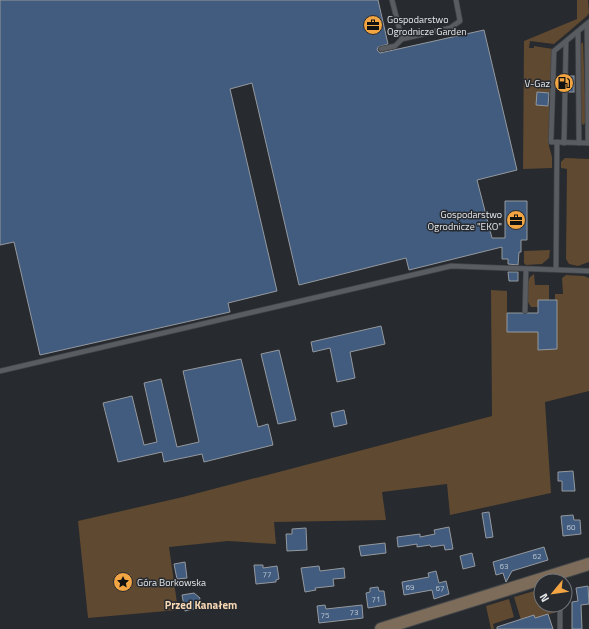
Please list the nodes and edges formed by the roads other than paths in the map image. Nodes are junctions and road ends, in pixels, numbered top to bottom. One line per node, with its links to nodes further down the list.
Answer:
1 (392, 0): 5 (lane)
2 (456, 0): 5 (lane)
3 (588, 23): 4 (lane); 11 (lane)
4 (578, 32): 6 (lane); 10 (lane)
5 (402, 39): 7 (lane)
6 (566, 42): 8 (lane); 9 (lane)
7 (381, 49)
8 (556, 142): 9 (lane); 13 (lane)
9 (564, 143): 10 (lane)
10 (578, 143): 11 (lane)
11 (588, 143)
12 (526, 269): 13 (lane); 15 (lane); 16 (lane)
13 (556, 269): 14 (lane)
14 (589, 271)
15 (525, 311)
16 (0, 371)
17 (589, 564): 19 (street)
18 (560, 613): 20 (lane)
19 (381, 629)
20 (560, 629)

